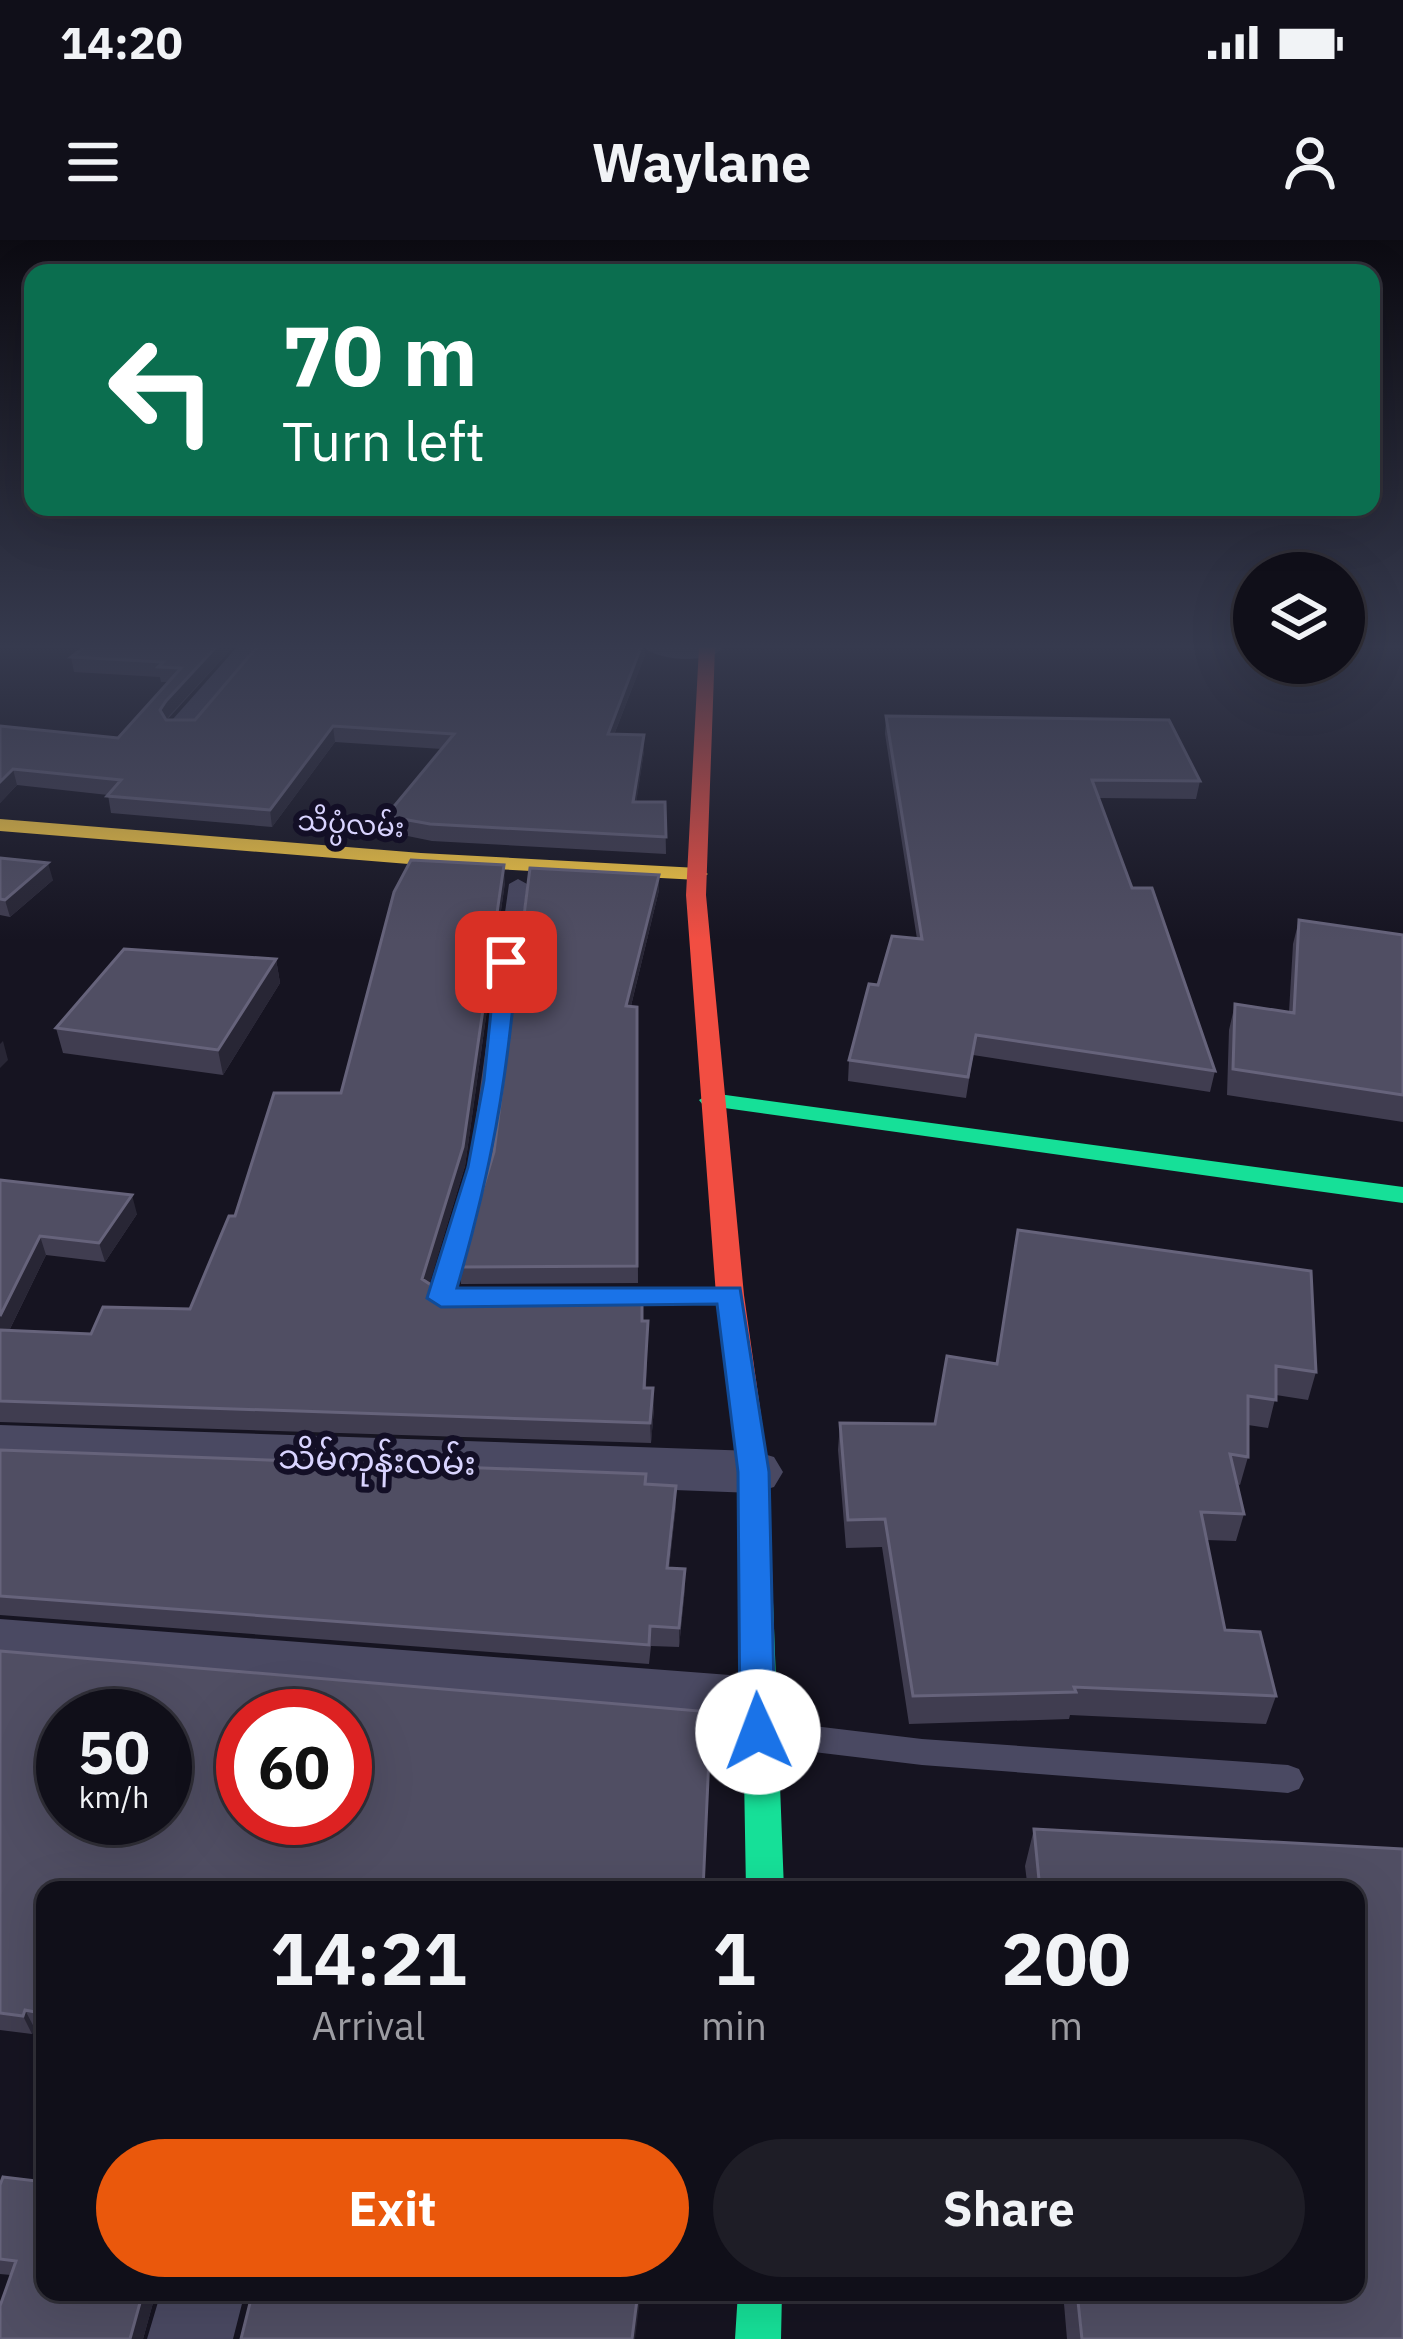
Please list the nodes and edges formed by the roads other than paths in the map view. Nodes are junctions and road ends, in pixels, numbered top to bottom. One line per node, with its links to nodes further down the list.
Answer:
1 (703, 745): 5 (main road)
2 (0, 825): 5 (main road, သိပ္ပံလမ်း)
3 (0, 845): 4 (main road, သိပ္ပံလမ်း)
4 (518, 884): 5 (main road, သိပ္ပံလမ်း); 10 (lane)
5 (697, 884): 6 (main road)
6 (711, 1100): 7 (main road); 8 (main road)
7 (1403, 1195)
8 (730, 1295): 9 (lane); 12 (main road)
9 (574, 1296)
10 (485, 1297)
11 (0, 1445): 12 (street, သိမ်ကုန်းလမ်း)
12 (754, 1472): 14 (main road)
13 (0, 1644): 14 (street)
14 (757, 1718): 15 (lane); 16 (main road)
15 (1288, 1779)
16 (765, 1881)
17 (201, 2301): 19 (street)
18 (760, 2301): 20 (main road)
19 (190, 2339)
20 (758, 2339)

